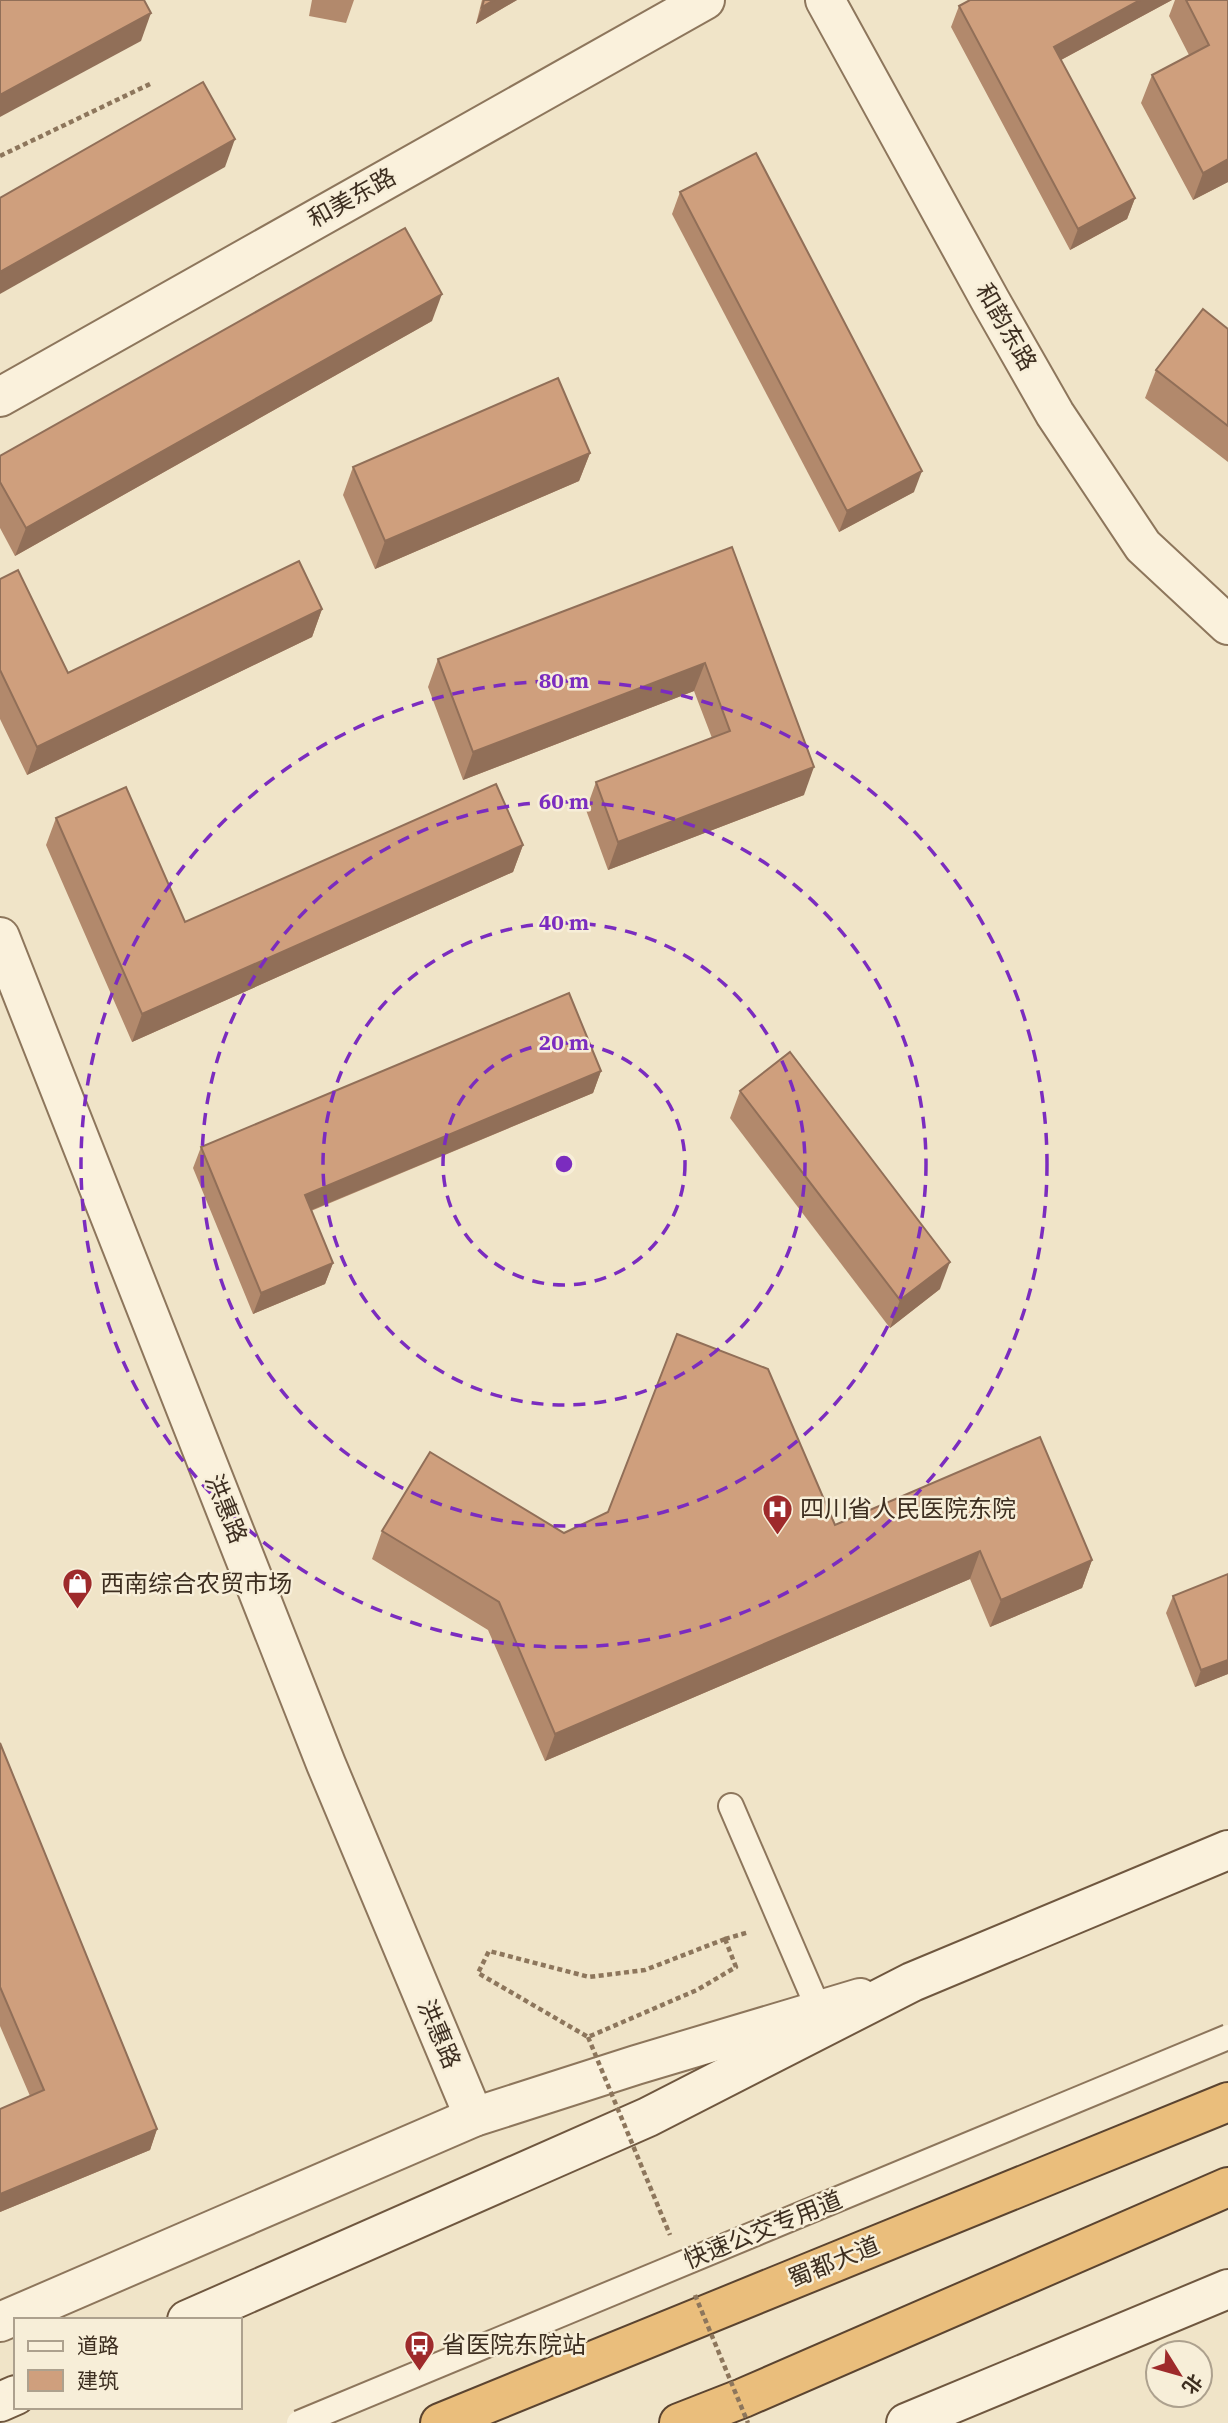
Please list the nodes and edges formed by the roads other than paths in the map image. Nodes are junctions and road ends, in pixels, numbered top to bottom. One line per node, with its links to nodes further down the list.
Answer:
1 (705, 0): 3 (street, 和美东路)
2 (825, 0): 4 (street, 和韵东路)
3 (0, 397)
4 (1228, 625)
5 (0, 937): 12 (street, 洪惠路)
6 (731, 1806): 9 (lane)
7 (1228, 1850): 8 (street)
8 (912, 1982): 9 (street); 15 (street)
9 (819, 2010): 12 (street)
10 (1228, 2037): 18 (lane, 快速公交专用道, bridge)
11 (1228, 2102): 19 (highway, 蜀都大道)
12 (474, 2117): 16 (street)
13 (1228, 2186): 20 (highway)
14 (1228, 2290): 17 (street)
15 (192, 2318)
16 (0, 2322)
17 (912, 2421)
18 (299, 2423)
19 (440, 2423)
20 (679, 2423)

